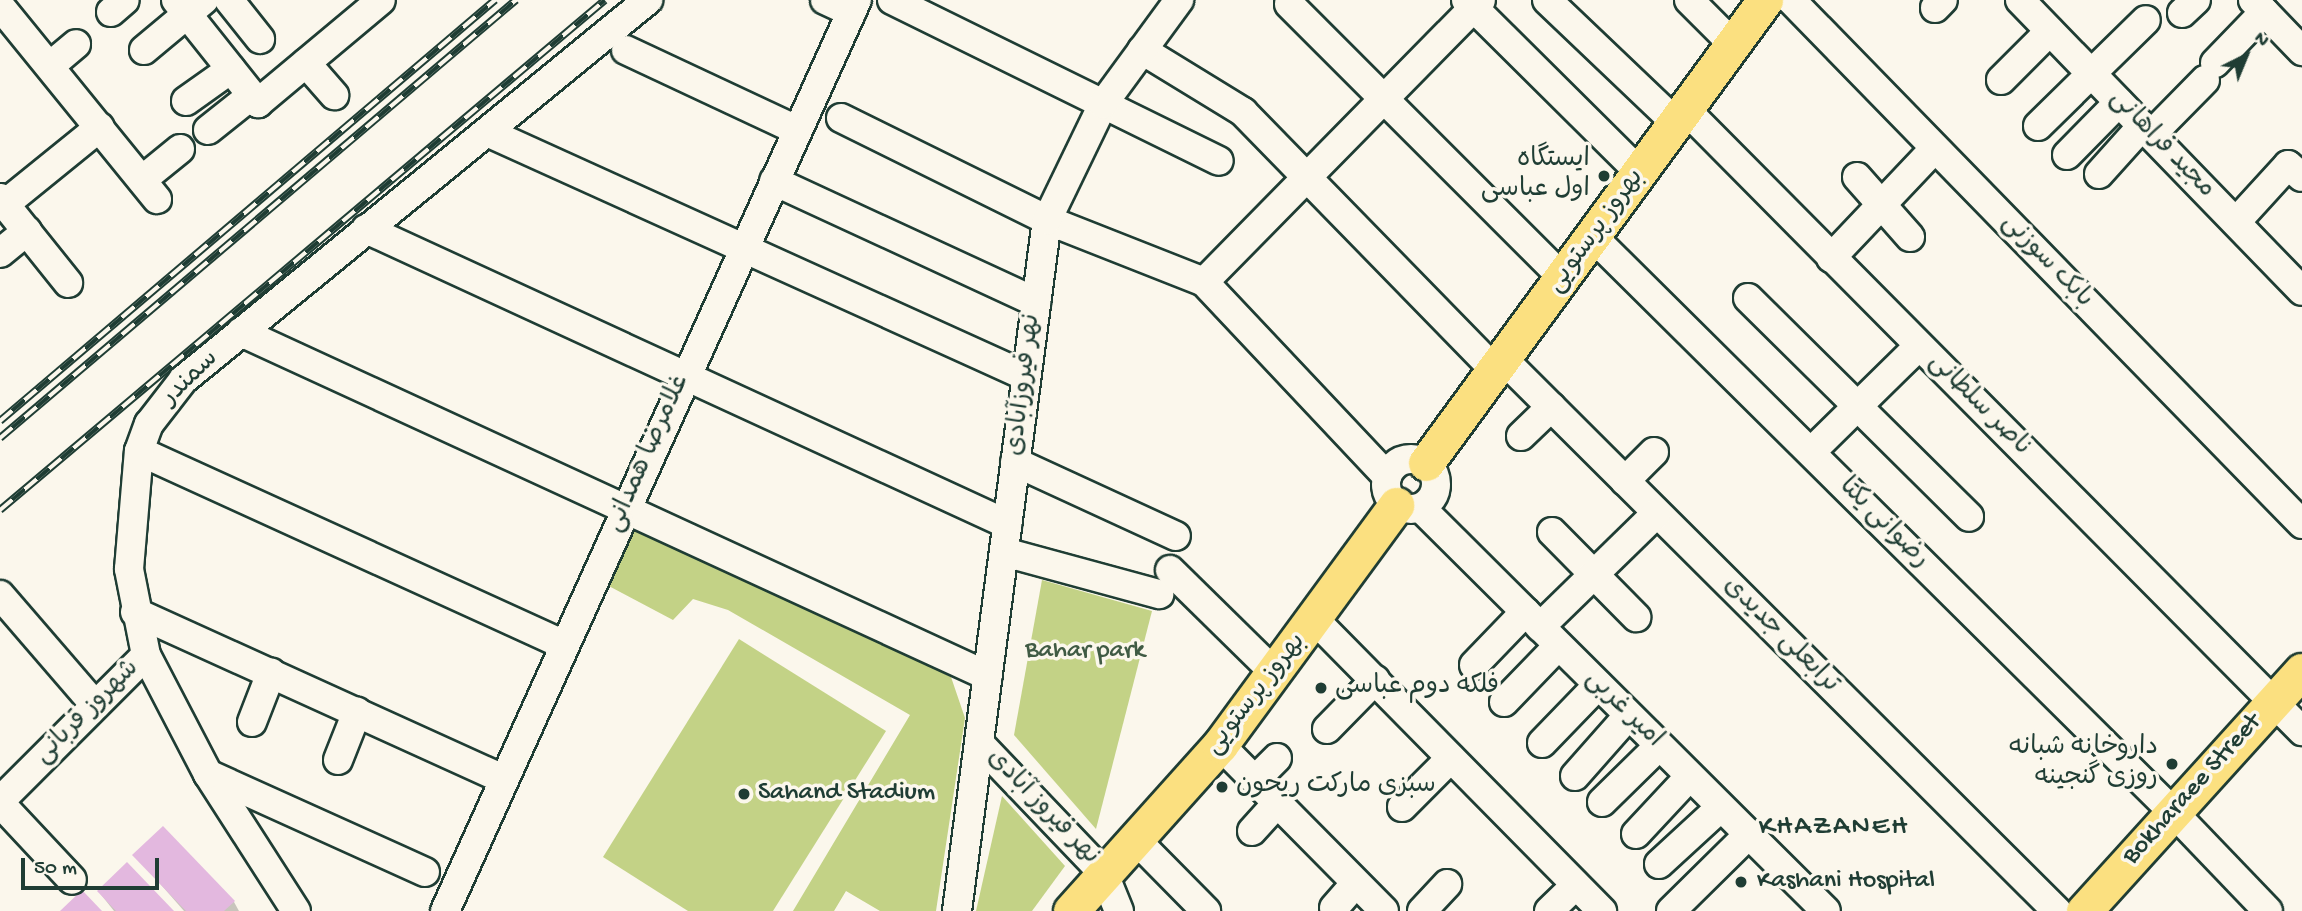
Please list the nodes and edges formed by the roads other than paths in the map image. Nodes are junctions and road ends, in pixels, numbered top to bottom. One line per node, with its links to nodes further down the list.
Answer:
1 (229, 0): 20 (street)
2 (381, 0): 27 (street)
3 (648, 0): 45 (street, سمندر)
4 (825, 0): 16 (street)
5 (892, 0): 37 (street)
6 (1179, 0): 25 (street, نهر فیروزآبادی)
7 (1547, 0): 38 (street, ناصر سلطانی)
8 (1689, 0): 22 (street)
9 (1765, 0): 22 (main road, بهروز پرستویی)
10 (1791, 0): 46 (street, بابک سوزنی)
11 (2020, 0): 19 (street, مجید فراهانی)
12 (1474, 3): 33 (street); 51 (street)
13 (1289, 4): 33 (street)
14 (189, 5): 23 (street); 29 (street)
15 (0, 6): 28 (street)
16 (854, 6): 43 (street, غلامرضا همدانی)
17 (2259, 6): 26 (street); 44 (street)
18 (2146, 20): 30 (street)
19 (2050, 31): 30 (street, مجید فراهانی); 31 (street)
20 (260, 39)
21 (76, 44): 28 (street)
22 (1733, 44): 38 (main road, بهروز پرستویی)
23 (144, 50)
24 (626, 50): 43 (street)
25 (1142, 50): 37 (street, نهر فیروزآبادی); 53 (street, ترابعلی جدیدی)
26 (2302, 51)
27 (306, 63): 32 (street); 34 (street)
28 (50, 66): 41 (street)
29 (231, 69): 34 (street); 35 (street)
30 (2094, 76): 36 (street, مجید فراهانی); 40 (street)
31 (2001, 80)
32 (334, 95)
33 (1386, 97): 53 (street); 67 (street)
34 (255, 99): 42 (street)
35 (186, 102)
36 (2119, 102): 44 (street, مجید فراهانی); 48 (street)
37 (1103, 104): 49 (street); 58 (street, نهر فیروزآبادی)
38 (1681, 117): 51 (main road, بهروز پرستویی); 66 (street, ناصر سلطانی)
39 (841, 118): 58 (street)
40 (2039, 126)
41 (100, 127): 47 (street); 56 (street)
42 (208, 130)
43 (797, 130): 55 (street, غلامرضا همدانی)
44 (2146, 130): 52 (street); 59 (street, مجید فراهانی)
45 (487, 132): 60 (street, سمندر); 64 (street)
46 (1935, 148): 57 (street); 91 (street, بابک سوزنی)
47 (180, 149)
48 (2067, 155)
49 (1219, 161)
50 (2295, 171): 59 (street)
51 (1640, 173): 62 (main road, بهروز پرستویی)
52 (2099, 174)
53 (1307, 177): 68 (street); 75 (street, ترابعلی جدیدی)
54 (1857, 177): 57 (street)
55 (774, 181): 64 (street, غلامرضا همدانی); 72 (street)
56 (2, 201): 61 (street)
57 (1881, 204): 63 (street); 66 (street)
58 (1047, 220): 68 (street); 72 (street, نهر فیروزآبادی)
59 (2235, 222): 70 (street, مجید فراهانی)
60 (366, 229): 73 (street, سمندر); 76 (street)
61 (27, 231): 65 (street); 69 (street)
62 (1593, 237): 67 (main road, بهروز پرستویی); 83 (street, رضوانی یکتا)
63 (1910, 237)
64 (743, 248): 76 (street, غلامرضا همدانی); 77 (street)
65 (0, 253)
66 (1831, 258): 74 (street, ناصر سلطانی)
67 (1563, 278): 75 (main road, بهروز پرستویی)
68 (1204, 282): 87 (street, امیر غربی)
69 (68, 283)
70 (2302, 291)
71 (1748, 298): 79 (street)
72 (1036, 302): 77 (street, نهر فیروزآبادی)
73 (241, 332): 81 (street, سمندر); 88 (street)
74 (1919, 346): 79 (street); 110 (street, ناصر سلطانی)
75 (1500, 366): 78 (street, ترابعلی جدیدی); 85 (main road, بهروز پرستویی)
76 (684, 375): 88 (street, غلامرضا همدانی); 94 (street)
77 (1026, 376): 84 (street, نهر فیروزآبادی)
78 (1551, 407): 80 (street); 86 (street, ترابعلی جدیدی)
79 (1858, 407): 83 (street); 90 (street)
80 (1521, 436)
81 (139, 451): 97 (street, سمندر); 101 (street)
82 (1654, 452): 86 (street)
83 (1811, 453): 136 (street, رضوانی یکتا)
84 (1015, 462): 93 (street); 94 (street, نهر فیروزآبادی)
85 (1426, 463): 87 (street); 87 (street)
86 (1625, 481): 89 (street, ترابعلی جدیدی)
87 (1401, 496): 99 (main road, بهروز پرستویی); 100 (street, امیر غربی)
88 (625, 509): 101 (street, غلامرضا همدانی); 107 (street)
89 (1657, 513): 95 (street); 161 (street, ترابعلی جدیدی)
90 (1969, 517)
91 (2302, 524)
92 (1552, 532): 95 (street)
93 (1176, 536)
94 (1005, 538): 106 (street); 107 (street, نهر فیروزآبادی)
95 (1594, 575): 98 (street); 100 (street)
96 (0, 594): 112 (street)
97 (135, 612): 102 (street, سمندر); 105 (street)
98 (1636, 617)
99 (1315, 620): 106 (main road, بهروز پرستویی); 108 (street)
100 (1541, 628): 103 (street); 109 (street, امیر غربی); 111 (street)
101 (564, 645): 128 (street, غلامرضا همدانی)
102 (146, 655): 112 (street, شهروز قربانی); 125 (street, سمندر)
103 (1474, 665)
104 (2302, 671): 110 (main road, Bokharaee Street)
105 (271, 673): 113 (street); 115 (street)
106 (1276, 674): 120 (main road, بهروز پرستویی)
107 (988, 676): 118 (street, نهر فیروزآبادی)
108 (1375, 680): 116 (street); 123 (street)
109 (1598, 685): 114 (street, امیر غربی); 119 (street)
110 (2273, 701): 117 (street, ناصر سلطانی); 136 (main road, Bokharaee Street)
111 (1504, 702)
112 (95, 705): 130 (street, شهروز قربانی)
113 (357, 712): 124 (street); 128 (street)
114 (1629, 715): 121 (street, امیر غربی); 126 (street)
115 (252, 722)
116 (1327, 729)
117 (2302, 731)
118 (979, 743): 133 (street, نهر فیروزآبادی); 143 (street, نهر فیروز آبادی)
119 (1542, 743)
120 (1220, 745): 129 (street); 140 (main road, بهروز پرستویی)
121 (1659, 746): 127 (street, امیر غربی); 131 (street)
122 (1276, 758): 129 (street)
123 (1451, 758): 134 (street); 147 (street)
124 (338, 760)
125 (208, 774): 142 (street); 149 (street, سمندر)
126 (1575, 776)
127 (1690, 776): 135 (street, امیر غربی); 138 (street)
128 (504, 779): 150 (street, غلامرضا همدانی)
129 (1255, 780): 132 (street)
130 (0, 802): 144 (street)
131 (1602, 802)
132 (1277, 803): 137 (street); 145 (street)
133 (971, 807): 151 (street, نهر فیروز آبادی)
134 (1402, 807)
135 (1721, 807): 139 (street, امیر غربی); 141 (street)
136 (2173, 812): 162 (main road, Bokharaee Street); 163 (street, رضوانی یکتا)
137 (1252, 831)
138 (1636, 834)
139 (1749, 834): 159 (street); 160 (street, امیر غربی)
140 (1136, 840): 143 (main road, بهروز پرستویی); 154 (street)
141 (1659, 864)
142 (425, 872)
143 (1104, 874): 152 (main road, بهروز پرستویی); 153 (street)
144 (72, 880)
145 (1356, 883): 148 (street); 155 (street)
146 (1447, 884): 156 (street)
147 (1576, 885): 157 (street); 158 (street)
148 (1334, 908)
149 (296, 911)
150 (445, 911)
151 (957, 911)
152 (1071, 911)
153 (1119, 911)
154 (1205, 911)
155 (1384, 911)
156 (1422, 911)
157 (1549, 911)
158 (1602, 911)
159 (1671, 911)
160 (1826, 911)
161 (2057, 911)
162 (2084, 911)
163 (2268, 911)

